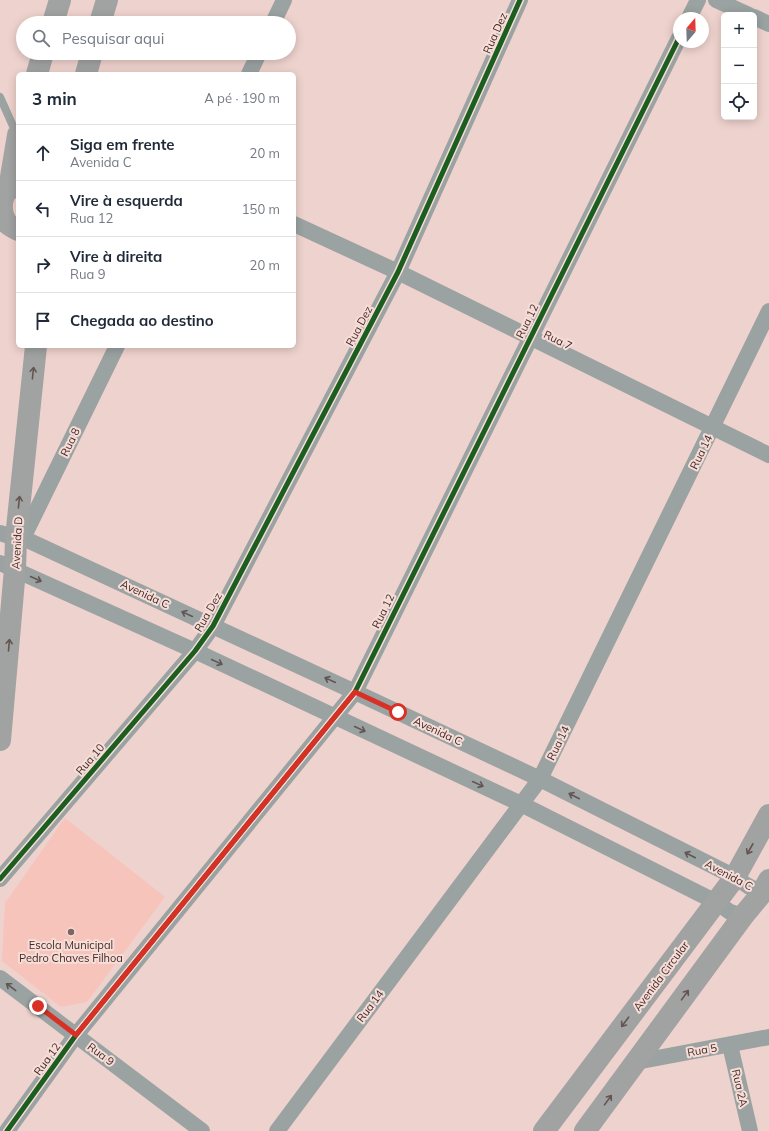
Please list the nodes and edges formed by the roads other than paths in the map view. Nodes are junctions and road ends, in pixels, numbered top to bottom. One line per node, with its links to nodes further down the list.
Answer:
1 (60, 0): 9 (main road)
2 (107, 0): 10 (main road)
3 (284, 0): 11 (street)
4 (520, 0): 27 (street, Rua Dez)
5 (698, 0): 7 (street)
6 (719, 0): 8 (street)
7 (692, 12)
8 (743, 12)
9 (55, 16)
10 (102, 16)
11 (276, 16)
12 (757, 18): 13 (street)
13 (769, 24)
14 (674, 48): 29 (street, Rua 12)
15 (41, 60): 18 (main road)
16 (90, 60): 19 (main road)
17 (256, 60): 20 (street)
18 (38, 72)
19 (87, 72)
20 (250, 72)
21 (0, 97): 22 (lane)
22 (16, 132)
23 (16, 153): 24 (main road)
24 (12, 188): 26 (main road)
25 (296, 225): 27 (street, Rua 7)
26 (8, 232)
27 (398, 272): 29 (street, Rua 7); 36 (street, Rua Dez)
28 (769, 311): 32 (street, Rua 14)
29 (530, 337): 32 (street, Rua 7); 38 (street, Rua 12)
30 (36, 348): 34 (main road, Avenida D, one-way to 30)
31 (116, 348): 34 (street, Rua 8)
32 (713, 427): 33 (street, Rua 7); 41 (street, Rua 14)
33 (769, 455)
34 (13, 536): 35 (main road, Avenida D); 36 (street, Avenida C, one-way to 34)
35 (8, 566): 37 (street, one-way to 37); 40 (main road, Avenida D, one-way to 35)
36 (213, 626): 37 (street, Rua Dez); 38 (street, Avenida C, one-way to 36)
37 (195, 651): 39 (street, one-way to 39); 45 (street, Rua 10)
38 (355, 692): 39 (street, Rua 12); 41 (street, Avenida C)
39 (335, 717): 42 (street, one-way to 42); 50 (street, Rua 12)
40 (0, 740)
41 (540, 779): 42 (street, Rua 14); 44 (street, Avenida C, one-way to 41)
42 (522, 804): 47 (street); 56 (street, Rua 14)
43 (769, 815): 44 (main road, Avenida Circular, one-way to 44)
44 (735, 877): 46 (street, Avenida C); 47 (main road, Avenida Circular)
45 (0, 879)
46 (765, 886): 48 (main road)
47 (716, 902): 48 (street); 57 (main road, Avenida Circular, one-way to 57)
48 (743, 916): 53 (main road, one-way to 48)
49 (0, 978): 50 (street, Rua 9, one-way to 49)
50 (76, 1035): 54 (street, Rua 12); 55 (street, Rua 9)
51 (769, 1037): 52 (street, Rua 5)
52 (730, 1045): 53 (street, Rua 5); 59 (street, Rua 2A)
53 (636, 1062): 58 (main road, one-way to 53)
54 (7, 1131)
55 (202, 1131)
56 (277, 1131)
57 (544, 1131)
58 (585, 1131)
59 (750, 1131)

